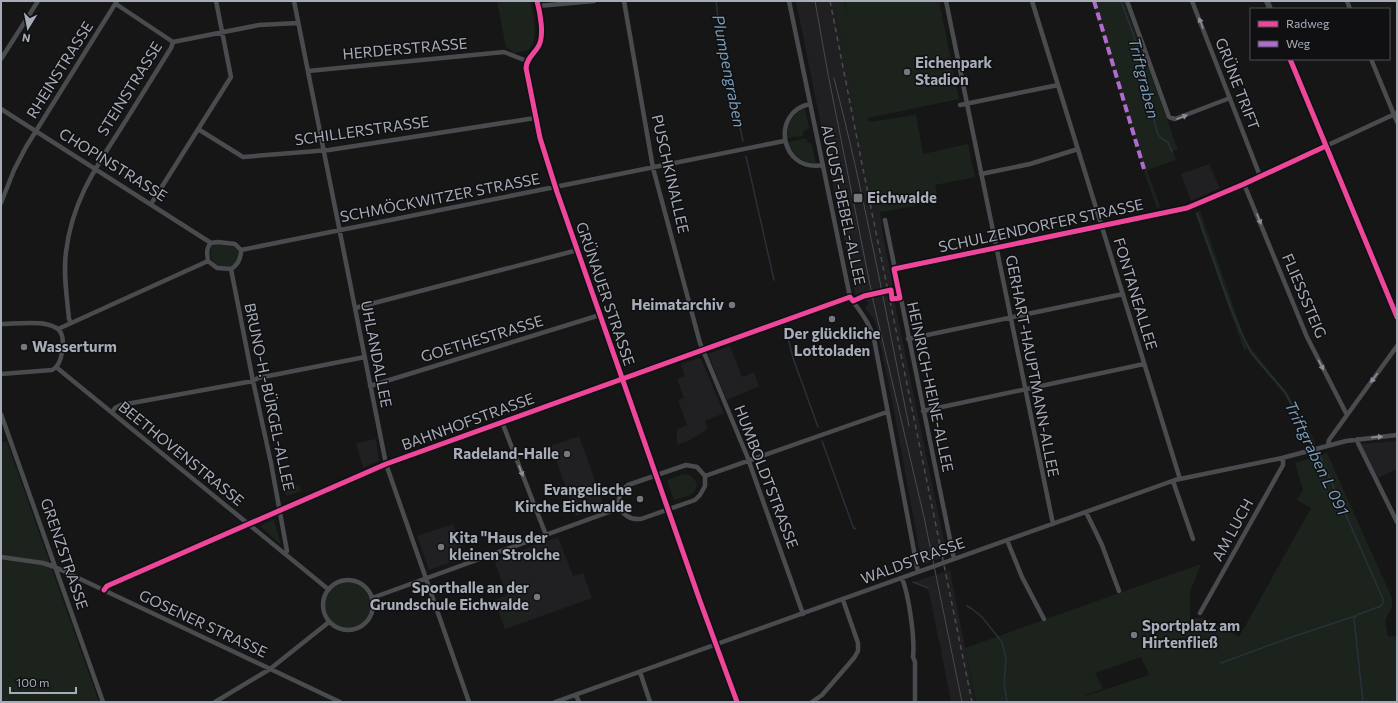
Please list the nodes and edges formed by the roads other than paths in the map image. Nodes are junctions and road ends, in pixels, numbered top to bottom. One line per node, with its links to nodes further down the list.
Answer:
1 (38, 1): 16 (street)
2 (216, 1): 14 (street)
3 (294, 1): 13 (street, UHLANDALLEE)
4 (594, 1): 12 (street)
5 (624, 1): 37 (street, PUSCHKINALLEE)
6 (789, 1): 23 (street, AUGUST-BEBEL-ALLEE)
7 (946, 1): 24 (street, GERHART-HAUPTMANN-ALLEE)
8 (1032, 1): 21 (street, FONTANEALLEE)
9 (1127, 1): 22 (street, one-way to 22)
10 (1192, 1): 22 (street, GRÜNE TRIFT, one-way to 10)
11 (116, 3): 15 (street); 31 (street, RHEINSTRASSE)
12 (537, 3): 19 (street)
13 (298, 22): 14 (street); 20 (street, UHLANDALLEE)
14 (222, 32): 15 (street); 30 (street)
15 (173, 42): 38 (street, STEINSTRASSE)
16 (1, 59)
17 (1290, 60): 33 (street)
18 (1371, 60): 27 (street)
19 (527, 61): 20 (street, HERDERSTRASSE); 28 (street, GRÜNAUER STRASSE)
20 (308, 71): 35 (street, UHLANDALLEE)
21 (1058, 85): 24 (street); 34 (street, FONTANEALLEE)
22 (1230, 98): 40 (street, GRÜNE TRIFT)
23 (810, 104): 32 (street); 36 (street, AUGUST-BEBEL-ALLEE)
24 (966, 104): 25 (street); 39 (street, GERHART-HAUPTMANN-ALLEE)
25 (960, 105)
26 (1, 109): 31 (street, CHOPINSTRASSE)
27 (1395, 114): 29 (street); 33 (street, SCHULZENDORFER STRASSE)
28 (535, 118): 35 (street, SCHILLERSTRASSE); 42 (street, GRÜNAUER STRASSE)
29 (1397, 122)
30 (198, 129): 35 (street, SCHILLERSTRASSE); 44 (street)
31 (36, 131): 38 (street, CHOPINSTRASSE); 43 (street, RHEINSTRASSE)
32 (784, 141): 36 (street); 37 (street, SCHMÖCKWITZER STRASSE)
33 (1326, 146): 40 (street, SCHULZENDORFER STRASSE); 59 (street)
34 (1078, 149): 39 (street); 46 (street, FONTANEALLEE)
35 (324, 150): 47 (street, UHLANDALLEE)
36 (823, 166): 56 (street, AUGUST-BEBEL-ALLEE)
37 (653, 168): 42 (street, SCHMÖCKWITZER STRASSE); 66 (street, PUSCHKINALLEE)
38 (95, 169): 44 (street, CHOPINSTRASSE); 61 (street, STEINSTRASSE)
39 (981, 174): 49 (street, GERHART-HAUPTMANN-ALLEE)
40 (1260, 176): 41 (street, SCHULZENDORFER STRASSE)
41 (1244, 184): 46 (street, SCHULZENDORFER STRASSE); 79 (street, FLIESSSTEIG, one-way to 79)
42 (555, 187): 47 (street, SCHMÖCKWITZER STRASSE); 51 (street, GRÜNAUER STRASSE)
43 (1, 203)
44 (151, 204): 48 (street, CHOPINSTRASSE)
45 (885, 220): 54 (street, HEINRICH-HEINE-ALLEE)
46 (1102, 226): 49 (street, SCHULZENDORFER STRASSE); 55 (street, FONTANEALLEE)
47 (339, 230): 50 (street, SCHMÖCKWITZER STRASSE); 57 (street, UHLANDALLEE)
48 (211, 243): 50 (street); 52 (street)
49 (996, 248): 54 (street, SCHULZENDORFER STRASSE); 60 (street, GERHART-HAUPTMANN-ALLEE)
50 (241, 250): 53 (street)
51 (578, 250): 57 (street); 58 (street, GRÜNAUER STRASSE)
52 (208, 261): 53 (street); 61 (street)
53 (230, 269): 72 (street, BRUNO-H.-BÜRGEL-ALLEE)
54 (894, 269): 64 (street, HEINRICH-HEINE-ALLEE)
55 (1123, 294): 60 (street); 68 (street, FONTANEALLEE)
56 (850, 297): 66 (street, BAHNHOFSTRASSE); 77 (street, AUGUST-BEBEL-ALLEE)
57 (355, 308): 67 (street, UHLANDALLEE)
58 (600, 315): 71 (street, GRÜNAUER STRASSE); 73 (street, GOETHESTRASSE)
59 (1397, 317)
60 (1010, 318): 64 (street); 74 (street, GERHART-HAUPTMANN-ALLEE)
61 (71, 322): 63 (street)
62 (1, 324): 63 (street)
63 (58, 329): 69 (street)
64 (908, 339): 75 (street, HEINRICH-HEINE-ALLEE)
65 (1397, 346): 79 (street, one-way to 79)
66 (702, 350): 71 (street, BAHNHOFSTRASSE); 85 (street, HUMBOLDTSTRASSE)
67 (365, 357): 72 (street); 73 (street, UHLANDALLEE)
68 (1144, 364): 74 (street); 89 (street, FONTANEALLEE)
69 (56, 367): 70 (street); 76 (street, BEETHOVENSTRASSE)
70 (1, 374)
71 (622, 380): 80 (street, BAHNHOFSTRASSE); 87 (street, GRÜNAUER STRASSE)
72 (253, 381): 76 (street); 93 (street, BRUNO-H.-BÜRGEL-ALLEE)
73 (370, 386): 86 (street, UHLANDALLEE)
74 (1025, 390): 75 (street); 97 (street, GERHART-HAUPTMANN-ALLEE)
75 (923, 411): 103 (street, HEINRICH-HEINE-ALLEE)
76 (112, 412): 96 (street, BEETHOVENSTRASSE)
77 (887, 412): 85 (street); 105 (street, AUGUST-BEBEL-ALLEE)
78 (1, 414): 104 (street, GRENZSTRASSE)
79 (1347, 415): 83 (street)
80 (502, 422): 86 (street, BAHNHOFSTRASSE); 98 (street, one-way to 98)
81 (1397, 435): 82 (street, WALDSTRASSE, one-way to 81)
82 (1358, 439): 83 (street, WALDSTRASSE); 95 (street)
83 (1328, 445): 84 (street, WALDSTRASSE)
84 (1283, 458): 89 (street, WALDSTRASSE); 113 (street, AM LUCH)
85 (748, 461): 88 (street); 114 (street, HUMBOLDTSTRASSE)
86 (386, 464): 93 (street, BAHNHOFSTRASSE); 106 (street, UHLANDALLEE)
87 (656, 475): 88 (street); 91 (street); 92 (street, GRÜNAUER STRASSE)
88 (705, 476): 92 (street)
89 (1180, 479): 90 (street, WALDSTRASSE)
90 (1173, 481): 94 (street, WALDSTRASSE); 99 (street)
91 (620, 508): 92 (street); 98 (street)
92 (668, 509): 117 (street, GRÜNAUER STRASSE)
93 (280, 511): 96 (street, BAHNHOFSTRASSE); 101 (street, BRUNO-H.-BÜRGEL-ALLEE)
94 (1086, 512): 97 (street, WALDSTRASSE); 110 (street)
95 (1397, 522)
96 (248, 524): 101 (street, BEETHOVENSTRASSE); 109 (street, BAHNHOFSTRASSE)
97 (1053, 524): 100 (street, WALDSTRASSE)
98 (546, 535): 106 (street)
99 (1193, 539)
100 (1007, 540): 103 (street, WALDSTRASSE); 115 (street)
101 (285, 554): 108 (street, BEETHOVENSTRASSE)
102 (1, 558): 104 (street, GOSENER STRASSE)
103 (954, 559): 105 (street, WALDSTRASSE)
104 (55, 567): 109 (street, GOSENER STRASSE); 121 (street, GRENZSTRASSE)
105 (918, 572): 107 (street, WALDSTRASSE)
106 (426, 578): 111 (street); 124 (street, UHLANDALLEE)
107 (902, 578): 112 (street, WALDSTRASSE); 130 (street)
108 (328, 589): 111 (street); 116 (street)
109 (104, 590): 118 (street, GOSENER STRASSE)
110 (1120, 591)
111 (372, 598): 116 (street)
112 (843, 600): 114 (street, WALDSTRASSE); 129 (street)
113 (1200, 613)
114 (804, 614): 117 (street, WALDSTRASSE)
115 (1044, 620)
116 (329, 622): 118 (street)
117 (716, 645): 119 (street, WALDSTRASSE); 128 (street, GRÜNAUER STRASSE)
118 (270, 669): 122 (street); 123 (street, GOSENER STRASSE)
119 (640, 672): 120 (street, WALDSTRASSE); 127 (street)
120 (576, 695): 125 (street, WALDSTRASSE); 126 (street)
121 (103, 702)
122 (214, 702)
123 (340, 702)
124 (469, 702)
125 (555, 702)
126 (579, 702)
127 (650, 702)
128 (737, 702)
129 (812, 702)
130 (914, 702)

